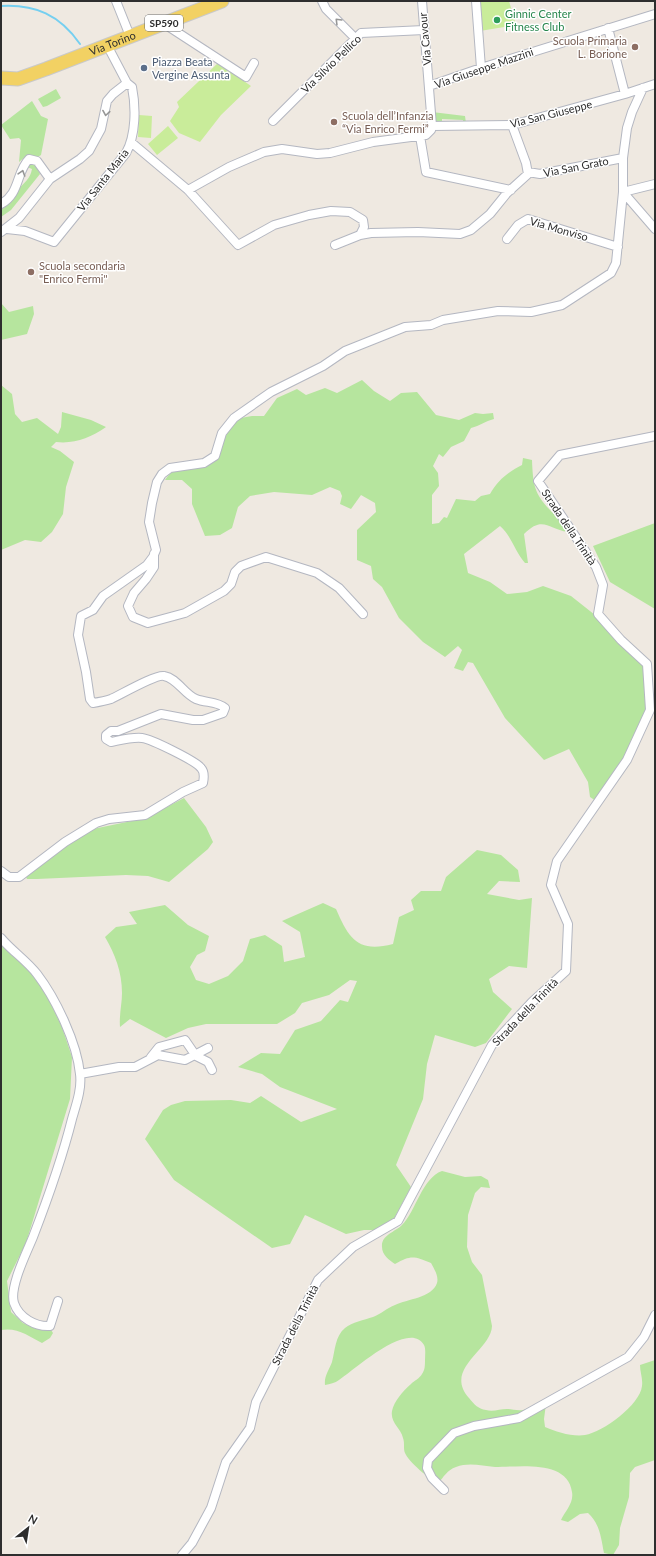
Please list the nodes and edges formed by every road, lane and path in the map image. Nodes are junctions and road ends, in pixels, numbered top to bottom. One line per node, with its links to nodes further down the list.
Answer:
1 (116, 1): 10 (street)
2 (222, 1): 7 (main road, Via Torino / SP590)
3 (322, 1): 11 (street, one-way to 3)
4 (422, 1): 9 (street, Via Cavour)
5 (476, 1): 14 (street)
6 (655, 14): 8 (street, Via Giuseppe Mazzini)
7 (163, 23): 10 (main road, Via Torino / SP590); 13 (street)
8 (608, 28): 14 (street, Via Giuseppe Mazzini); 20 (street)
9 (424, 30): 11 (street, Via Silvio Pellico); 18 (street, Via Cavour)
10 (130, 36): 12 (main road, Via Torino / SP590)
11 (356, 39): 21 (street, Via Silvio Pellico)
12 (107, 45): 15 (main road, Via Torino / SP590); 16 (street, Via Santa Maria)
13 (254, 63)
14 (481, 68): 18 (street, Via Giuseppe Mazzini)
15 (1, 78)
16 (127, 83): 25 (street, Via Santa Maria); 28 (street, one-way to 28)
17 (655, 84): 19 (street, Via San Giuseppe)
18 (428, 86): 23 (street, Via Cavour)
19 (643, 88): 20 (street, Via San Giuseppe); 26 (street)
20 (625, 94): 22 (street, Via San Giuseppe)
21 (273, 121)
22 (512, 125): 23 (street, Via San Giuseppe); 27 (street)
23 (432, 126): 24 (street)
24 (420, 136): 30 (street); 31 (street)
25 (132, 143): 30 (street); 34 (street, Via Santa Maria)
26 (623, 158): 27 (street, Via San Grato); 32 (street)
27 (528, 172): 31 (street)
28 (50, 179): 33 (street, one-way to 28); 34 (street)
29 (655, 184): 32 (street)
30 (188, 190): 36 (street)
31 (511, 190): 36 (street)
32 (624, 192): 35 (street); 39 (street)
33 (1, 204)
34 (4, 230)
35 (655, 230)
36 (360, 235): 38 (street)
37 (507, 239): 39 (street, Via Monviso)
38 (335, 245)
39 (618, 247): 41 (street)
40 (655, 436): 53 (street, Strada della Trinità)
41 (154, 553): 42 (street); 43 (street)
42 (363, 614)
43 (1, 871)
44 (1, 938): 49 (street)
45 (208, 1048): 46 (street)
46 (195, 1054): 47 (street); 47 (street); 48 (street)
47 (151, 1058): 49 (street)
48 (212, 1070)
49 (80, 1074): 50 (street)
50 (58, 1301)
51 (655, 1315): 52 (street)
52 (444, 1490)
53 (182, 1555)

